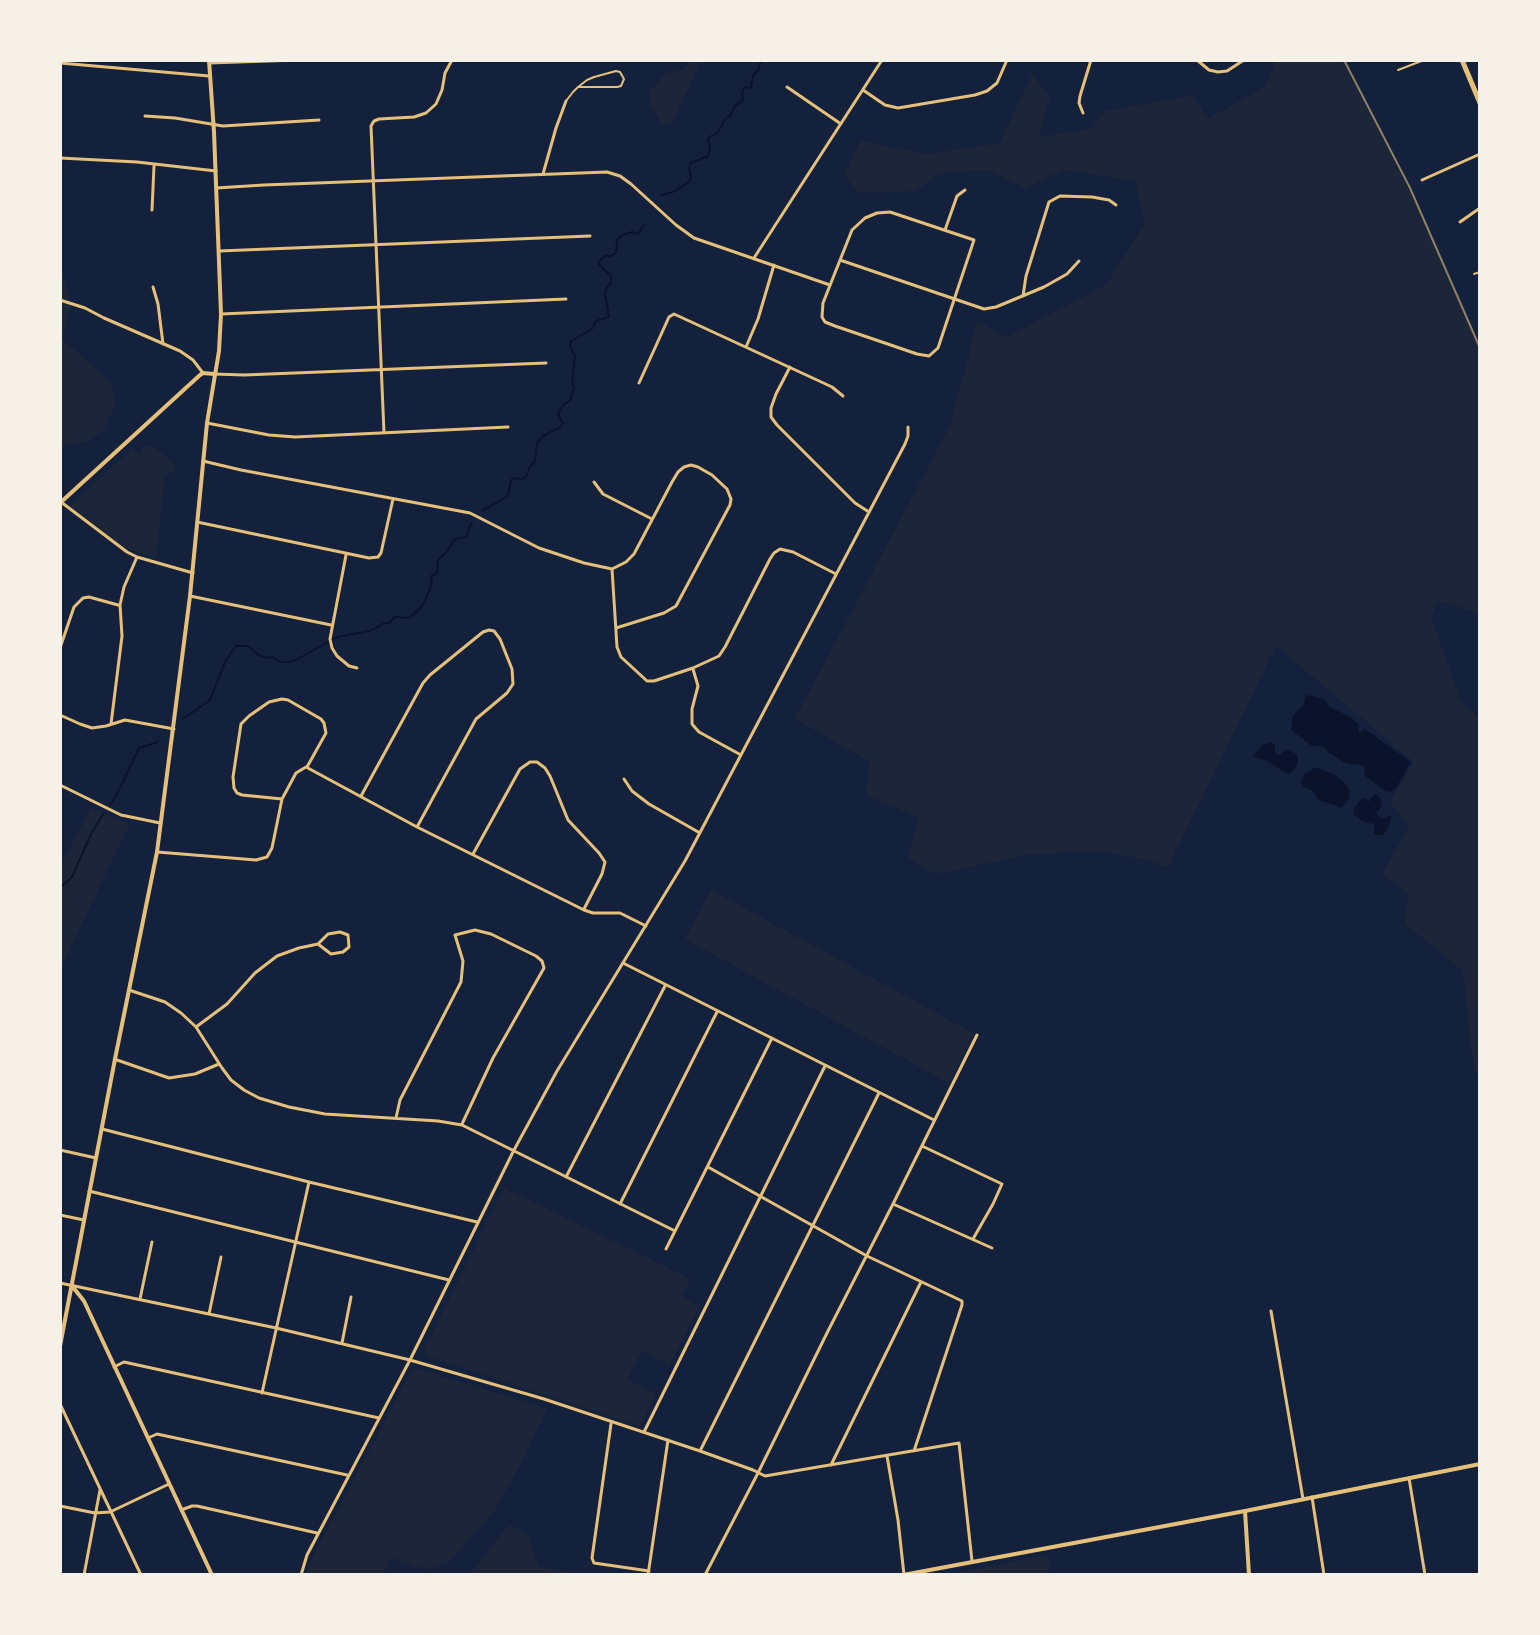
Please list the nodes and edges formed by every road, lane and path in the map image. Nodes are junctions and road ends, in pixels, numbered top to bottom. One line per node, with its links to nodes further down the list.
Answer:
1 (298, 60): 10 (street)
2 (452, 60): 30 (street)
3 (882, 60): 16 (street)
4 (1007, 60): 16 (street)
5 (1091, 60): 19 (street)
6 (1197, 60): 7 (street)
7 (1244, 60)
8 (1424, 60): 12 (lane)
9 (1462, 60): 18 (main road)
10 (209, 62): 13 (main road)
11 (60, 63): 13 (street)
12 (1398, 70)
13 (209, 76): 22 (main road)
14 (578, 87): 14 (lane); 17 (lane)
15 (787, 87): 23 (street)
16 (863, 90): 23 (street)
17 (566, 101): 28 (street)
18 (1480, 103)
19 (1083, 113)
20 (145, 116): 22 (street)
21 (319, 120): 22 (street)
22 (214, 124): 27 (main road)
23 (841, 124): 41 (street)
24 (1480, 154): 29 (street)
25 (60, 158): 26 (street)
26 (155, 165): 27 (street); 35 (street)
27 (216, 171): 31 (main road)
28 (543, 174): 30 (street); 41 (street)
29 (1422, 180)
30 (374, 181): 31 (street); 39 (street)
31 (216, 188): 40 (main road)
32 (965, 190): 37 (street)
33 (1116, 205): 49 (street)
34 (1480, 208): 36 (street)
35 (152, 210)
36 (1460, 222)
37 (945, 230): 42 (street); 51 (street)
38 (590, 236): 39 (street)
39 (377, 245): 40 (street); 53 (street)
40 (219, 251): 54 (main road)
41 (754, 258): 44 (street)
42 (840, 260): 47 (street); 51 (street)
43 (1079, 261): 49 (street)
44 (774, 265): 47 (street); 56 (street)
45 (1480, 272): 46 (lane)
46 (1474, 274)
47 (830, 285): 51 (street)
48 (153, 287): 55 (street)
49 (1023, 296): 51 (street)
50 (566, 299): 53 (street)
51 (953, 299)
52 (60, 300): 55 (street)
53 (379, 307): 54 (street); 59 (street)
54 (221, 314): 61 (main road)
55 (163, 344): 60 (street)
56 (746, 347): 58 (street); 62 (street)
57 (546, 363): 59 (street)
58 (790, 367): 63 (street); 72 (street)
59 (381, 370): 61 (street); 67 (street)
60 (203, 373): 61 (main road); 71 (main road)
61 (214, 374): 64 (main road)
62 (639, 383)
63 (843, 396)
64 (207, 423): 67 (street); 68 (main road)
65 (508, 427): 67 (street)
66 (908, 427): 72 (street)
67 (384, 433)
68 (203, 461): 70 (street); 74 (main road)
69 (594, 482): 73 (street)
70 (393, 499): 75 (street); 77 (street)
71 (60, 503): 76 (street)
72 (869, 512): 79 (street)
73 (652, 519): 77 (street); 83 (street)
74 (197, 522): 75 (street); 78 (main road)
75 (346, 554): 82 (street)
76 (137, 557): 78 (street); 81 (street)
77 (612, 569): 83 (street)
78 (193, 573): 80 (main road)
79 (836, 574): 86 (street); 90 (street)
80 (190, 596): 82 (street); 89 (main road)
81 (120, 605): 84 (street); 88 (street)
82 (331, 625): 85 (street)
83 (616, 628): 86 (street)
84 (60, 648)
85 (357, 668)
86 (693, 668): 90 (street)
87 (60, 715): 88 (street)
88 (111, 724): 89 (street)
89 (174, 729): 97 (main road)
90 (741, 755): 99 (street)
91 (306, 767): 95 (street); 96 (street); 96 (street)
92 (624, 779): 99 (street)
93 (62, 786): 94 (street); 97 (street)
94 (60, 792)
95 (361, 796): 98 (street); 98 (street)
96 (282, 799): 100 (street)
97 (161, 824): 100 (main road)
98 (417, 827): 101 (street)
99 (700, 833): 103 (street)
100 (157, 852): 107 (main road)
101 (473, 854): 102 (street); 102 (street)
102 (584, 910): 103 (street)
103 (646, 926): 105 (street)
104 (318, 944): 104 (street); 109 (street)
105 (623, 963): 106 (street); 122 (street)
106 (665, 986): 108 (street); 125 (street)
107 (129, 990): 109 (street); 112 (main road)
108 (717, 1012): 111 (street); 129 (street)
109 (196, 1027): 113 (street)
110 (977, 1035): 117 (street)
111 (772, 1038): 114 (street); 124 (street)
112 (115, 1059): 113 (street); 119 (main road)
113 (219, 1064): 116 (street)
114 (825, 1066): 115 (street); 128 (street)
115 (879, 1093): 117 (street); 134 (street)
116 (396, 1118): 118 (street); 118 (street)
117 (934, 1120): 120 (street)
118 (462, 1125): 122 (street)
119 (102, 1129): 123 (main road); 126 (street)
120 (922, 1146): 130 (street); 136 (street)
121 (60, 1150): 123 (street)
122 (514, 1150): 125 (street); 133 (street)
123 (96, 1158): 127 (main road)
124 (708, 1167): 128 (street); 135 (street)
125 (566, 1177): 129 (street)
126 (309, 1182): 133 (street); 138 (street)
127 (89, 1191): 132 (main road); 138 (street)
128 (760, 1196): 134 (street); 160 (street)
129 (620, 1204): 135 (street)
130 (893, 1204): 136 (street); 141 (street)
131 (60, 1215): 132 (street)
132 (84, 1220): 146 (main road)
133 (477, 1222): 143 (street)
134 (813, 1224): 141 (street); 163 (street)
135 (675, 1231): 140 (street)
136 (973, 1239): 139 (street)
137 (152, 1242): 148 (street)
138 (296, 1243): 143 (street); 151 (street)
139 (992, 1248)
140 (666, 1249)
141 (867, 1256): 144 (street); 168 (street)
142 (221, 1257): 150 (street)
143 (449, 1280): 154 (street)
144 (922, 1282): 164 (street); 167 (street)
145 (60, 1283): 146 (street)
146 (72, 1286): 148 (street); 153 (main road); 155 (main road)
147 (351, 1297): 152 (street)
148 (140, 1299): 150 (street)
149 (1271, 1311): 174 (street)
150 (209, 1314): 151 (street)
151 (276, 1328): 152 (street); 156 (street)
152 (342, 1343): 154 (street)
153 (60, 1346)
154 (410, 1360): 158 (street); 159 (street)
155 (114, 1367): 156 (street); 161 (main road)
156 (262, 1393): 158 (street)
157 (60, 1404): 172 (street)
158 (379, 1418): 169 (street)
159 (611, 1422): 160 (street); 182 (street)
160 (644, 1432): 162 (street)
161 (148, 1438): 169 (street); 171 (main road)
162 (668, 1440): 163 (street); 182 (street)
163 (700, 1451): 168 (street)
164 (914, 1451): 165 (street); 181 (street)
165 (887, 1456): 167 (street); 188 (street)
166 (1480, 1464): 170 (main road)
167 (831, 1465): 168 (street)
168 (758, 1473): 187 (street)
169 (349, 1476): 180 (street)
170 (1409, 1478): 173 (main road); 191 (street)
171 (169, 1484): 176 (main road); 178 (street)
172 (100, 1490): 178 (street); 179 (street)
173 (1312, 1497): 174 (main road); 190 (street)
174 (1303, 1499): 177 (main road)
175 (60, 1506): 179 (street)
176 (181, 1510): 180 (street); 185 (main road)
177 (1245, 1511): 181 (main road); 189 (main road)
178 (110, 1512): 179 (street); 184 (street)
179 (95, 1513): 183 (street)
180 (318, 1533): 186 (street)
181 (972, 1562): 188 (main road)
182 (648, 1573)
183 (84, 1575)
184 (141, 1575)
185 (212, 1575)
186 (301, 1575)
187 (705, 1575)
188 (904, 1575)
189 (1249, 1575)
190 (1324, 1575)
191 (1425, 1575)

